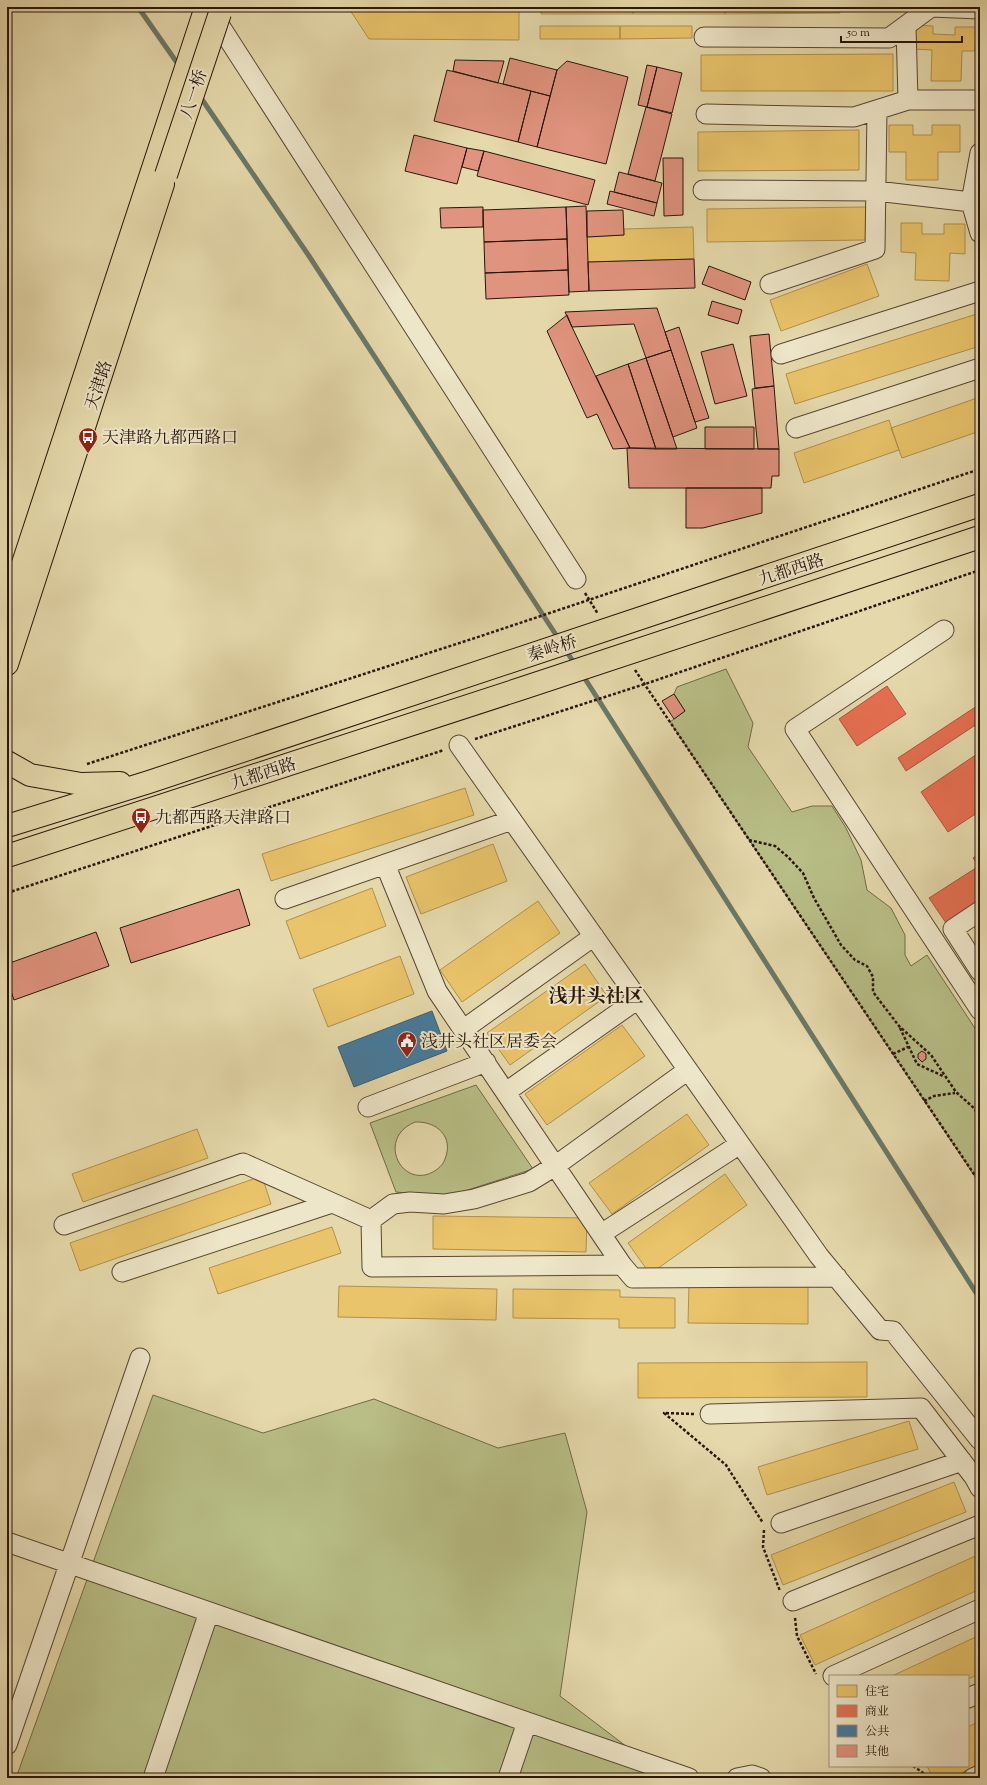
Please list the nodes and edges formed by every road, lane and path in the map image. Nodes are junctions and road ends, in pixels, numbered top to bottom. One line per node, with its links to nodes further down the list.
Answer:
1 (214, 9): 10 (main road, 八一桥); 11 (main road, 八一桥, bridge); 25 (street)
2 (980, 9): 3 (street)
3 (906, 26): 4 (street); 5 (street)
4 (704, 37)
5 (908, 100): 6 (street); 7 (street)
6 (980, 100)
7 (877, 110): 8 (street); 13 (street)
8 (706, 114)
9 (980, 153): 14 (street)
10 (157, 154): 27 (main road, 天津路)
11 (166, 175): 31 (main road, 天津路)
12 (703, 190): 13 (street)
13 (876, 191): 14 (street); 16 (street)
14 (975, 210): 15 (street)
15 (980, 233)
16 (770, 284)
17 (980, 291): 18 (street)
18 (781, 354)
19 (980, 368): 20 (street)
20 (796, 428)
21 (980, 469): 26 (path)
22 (980, 505): 28 (main road, 九都西路)
23 (980, 536): 30 (main road, 九都西路)
24 (980, 570): 33 (path)
25 (576, 579): 26 (path)
26 (589, 599): 28 (path); 37 (path)
27 (7, 612)
28 (605, 630): 32 (main road, 秦岭桥)
29 (944, 630): 50 (street)
30 (620, 656): 33 (path); 34 (main road, 秦岭桥)
31 (7, 664)
32 (501, 665): 38 (main road, 九都西路)
33 (645, 684): 35 (path); 41 (path)
34 (520, 689): 42 (main road, 九都西路)
35 (459, 744): 39 (street); 44 (path)
36 (7, 762): 38 (main road)
37 (81, 766)
38 (149, 782): 40 (main road, 九都西路)
39 (512, 820): 43 (street); 47 (street)
40 (7, 826)
41 (749, 840): 51 (path); 54 (path)
42 (7, 856)
43 (385, 864): 45 (street); 52 (street)
44 (7, 893)
45 (285, 899)
46 (980, 911): 48 (street)
47 (594, 936): 49 (street); 52 (street)
48 (980, 971)
49 (638, 999): 56 (street); 58 (street)
50 (980, 1010)
51 (899, 1026): 53 (path); 57 (path)
52 (464, 1029): 55 (street)
53 (908, 1047): 54 (path); 57 (path)
54 (893, 1054): 60 (path)
55 (486, 1062): 58 (street); 61 (street)
56 (688, 1070): 63 (street); 64 (street)
57 (944, 1076): 59 (path)
58 (506, 1092): 64 (street)
59 (956, 1092): 60 (path); 62 (path)
60 (924, 1101): 65 (path)
61 (368, 1108)
62 (980, 1121)
63 (740, 1144): 69 (street); 72 (street)
64 (555, 1166): 67 (street); 69 (street)
65 (980, 1184)
66 (332, 1203): 67 (street); 68 (street); 71 (street)
67 (371, 1220): 70 (street)
68 (64, 1225)
69 (601, 1234): 70 (street)
70 (622, 1265): 72 (street)
71 (122, 1272)
72 (837, 1277): 75 (street)
73 (140, 1358): 81 (street)
74 (710, 1414): 76 (street); 78 (path)
75 (980, 1440)
76 (962, 1461): 77 (street); 78 (street)
77 (980, 1488)
78 (782, 1523)
79 (980, 1525): 82 (street)
80 (7, 1542): 81 (street)
81 (69, 1564): 84 (street); 89 (street)
82 (793, 1601)
83 (980, 1609): 85 (street)
84 (209, 1612): 88 (street); 92 (street)
85 (835, 1675)
86 (980, 1693): 87 (street)
87 (969, 1698)
88 (527, 1722): 93 (street); 94 (street)
89 (7, 1745)
90 (914, 1767): 97 (path)
91 (980, 1775): 98 (street)
92 (153, 1778)
93 (508, 1778)
94 (689, 1778)
95 (737, 1778): 96 (street)
96 (761, 1778)
97 (927, 1778)
98 (973, 1778)

